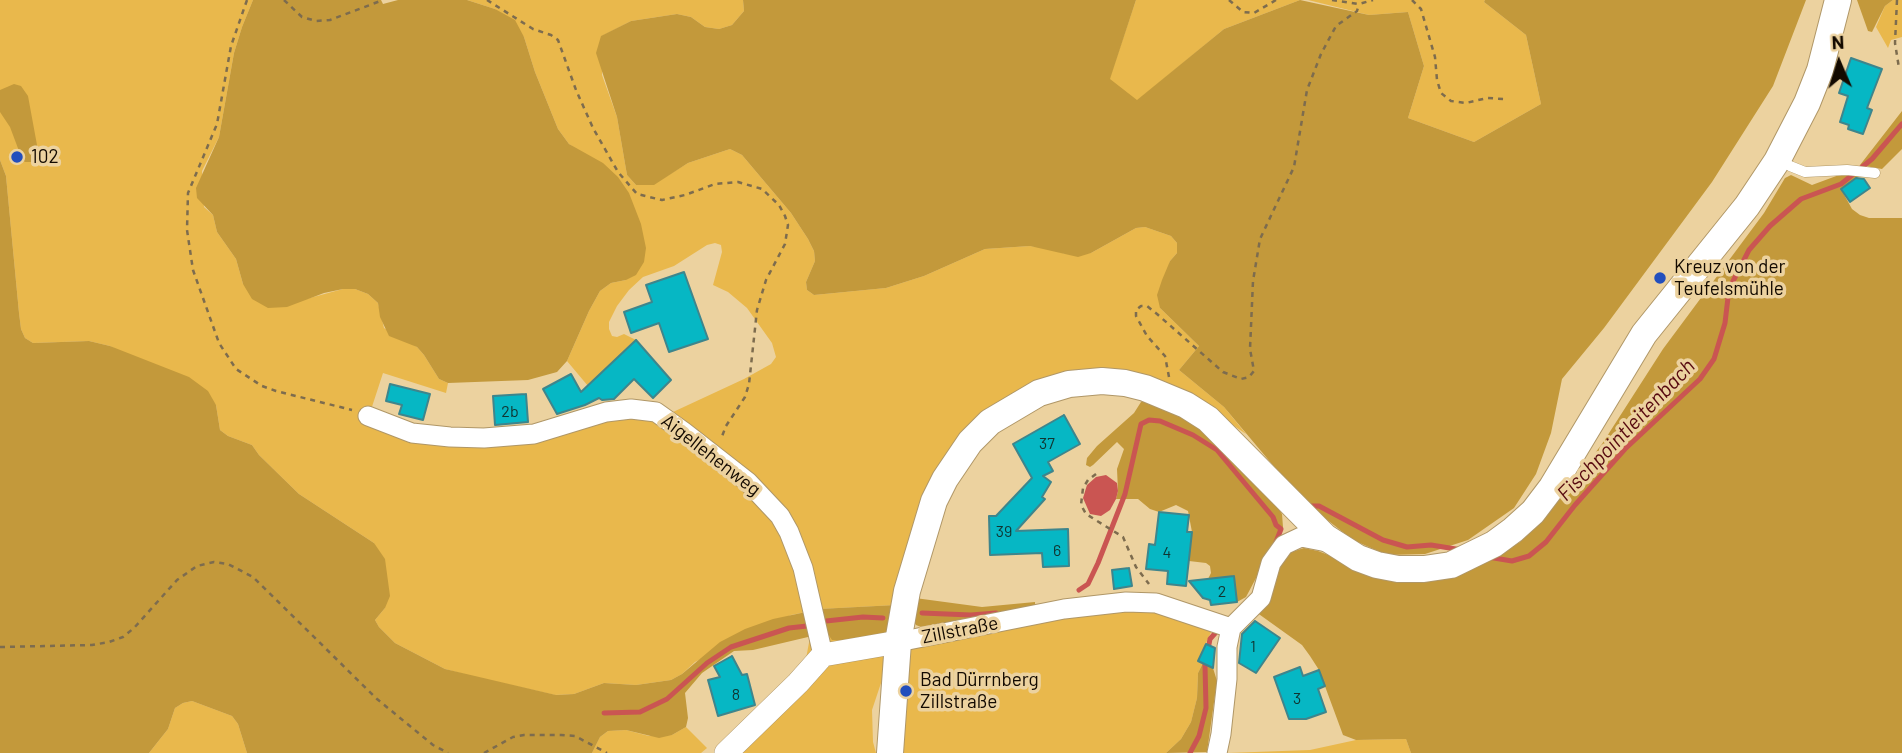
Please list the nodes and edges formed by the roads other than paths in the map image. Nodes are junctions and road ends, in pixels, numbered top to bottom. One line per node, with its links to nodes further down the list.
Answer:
1 (1838, 0): 2 (main road)
2 (1779, 158): 3 (lane); 7 (main road)
3 (1869, 172)
4 (368, 416): 10 (street, Aigellehenweg)
5 (1291, 504): 6 (street); 7 (main road); 9 (main road)
6 (1293, 539): 7 (street); 8 (street)
7 (1333, 543)
8 (1226, 627): 9 (street, Zillstraße); 13 (street)
9 (898, 642): 10 (street, Zillstraße); 12 (main road)
10 (823, 655): 11 (street)
11 (726, 753)
12 (890, 753)
13 (1217, 753)

